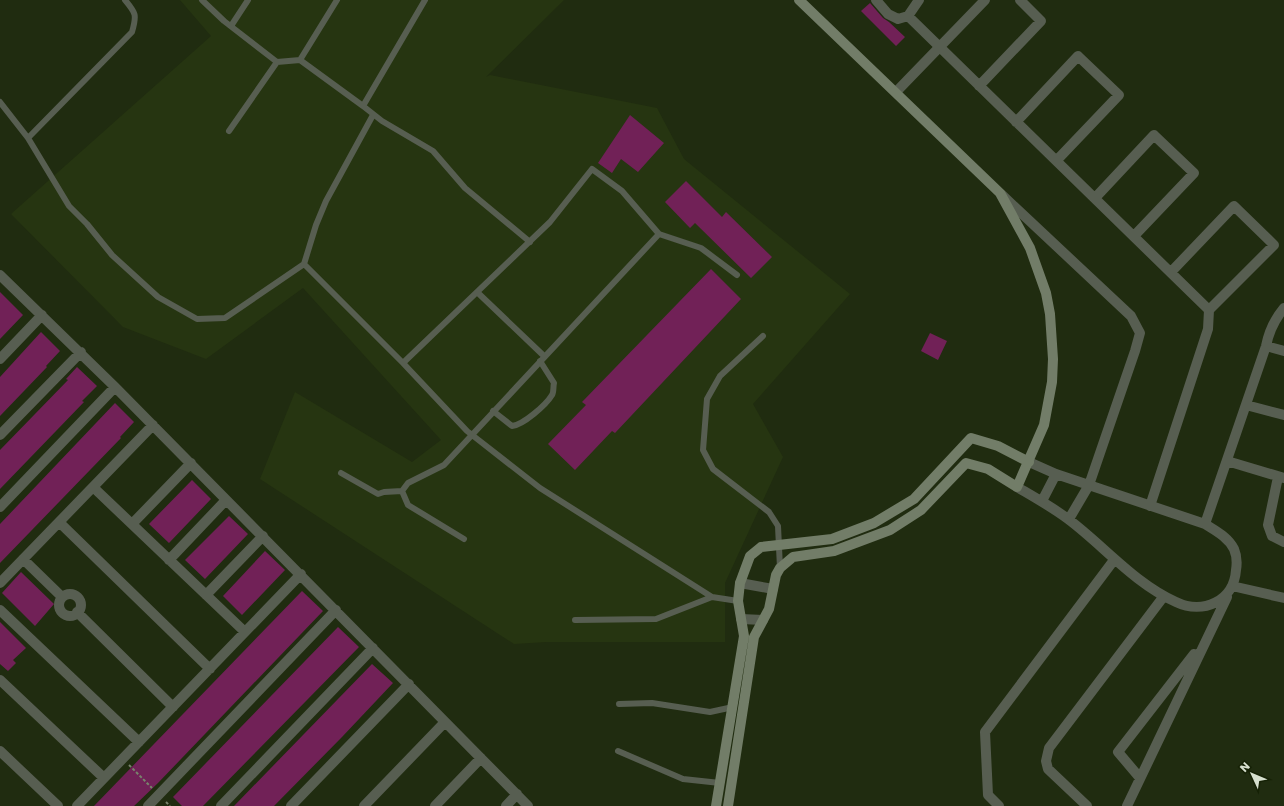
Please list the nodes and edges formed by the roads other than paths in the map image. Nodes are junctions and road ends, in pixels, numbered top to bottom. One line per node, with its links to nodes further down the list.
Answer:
1 (125, 0): 23 (lane)
2 (202, 0): 12 (lane)
3 (248, 0): 12 (lane)
4 (338, 0): 14 (lane)
5 (426, 0): 19 (lane)
6 (799, 0): 17 (street)
7 (876, 0): 11 (street)
8 (919, 0): 11 (street)
9 (985, 0): 13 (street)
10 (1020, 0): 16 (street)
11 (908, 16): 13 (street)
12 (231, 26): 15 (lane)
13 (940, 47): 16 (street); 17 (street)
14 (300, 60): 15 (lane); 19 (lane)
15 (277, 62): 22 (lane)
16 (979, 86): 21 (street)
17 (896, 92): 25 (street)
18 (0, 102): 23 (lane)
19 (363, 106): 20 (lane)
20 (373, 114): 29 (lane); 30 (lane)
21 (1016, 122): 24 (street); 24 (street)
22 (229, 131)
23 (28, 138): 30 (lane)
24 (1057, 160): 26 (street)
25 (1000, 193): 54 (street); 59 (street)
26 (1095, 198): 28 (street); 28 (street)
27 (659, 234): 29 (lane); 32 (lane); 42 (lane)
28 (1134, 236): 31 (street)
29 (530, 242): 34 (lane)
30 (304, 264): 45 (lane)
31 (1171, 272): 36 (street); 36 (street)
32 (737, 275)
33 (1, 278): 37 (street)
34 (477, 292): 42 (lane); 45 (lane)
35 (1284, 308): 39 (street)
36 (1209, 310): 65 (street)
37 (42, 315): 41 (street); 43 (street)
38 (763, 336): 74 (lane)
39 (1266, 346): 40 (street); 47 (street)
40 (1284, 351)
41 (81, 352): 46 (street); 51 (street)
42 (544, 356): 44 (lane)
43 (0, 359)
44 (540, 361): 48 (lane); 48 (lane)
45 (403, 362): 52 (lane)
46 (115, 387): 50 (street); 66 (street)
47 (1246, 405): 49 (street); 53 (street)
48 (493, 411): 52 (lane)
49 (1284, 415)
50 (153, 425): 55 (street); 60 (street)
51 (0, 435)
52 (471, 435): 62 (lane); 86 (lane)
53 (1226, 460): 58 (street); 70 (street)
54 (1029, 462): 57 (street); 61 (street); 74 (street)
55 (191, 463): 63 (street); 69 (street)
56 (341, 474): 62 (lane)
57 (1056, 474): 59 (street); 64 (street)
58 (1281, 478): 73 (street)
59 (1089, 485): 65 (street); 67 (street)
60 (93, 487): 68 (street); 69 (street)
61 (1017, 487): 64 (street); 78 (street)
62 (402, 491): 72 (lane)
63 (226, 500): 71 (street); 76 (street)
64 (1042, 501): 67 (street)
65 (1150, 506): 70 (street)
66 (0, 507)
67 (1069, 519): 77 (street)
68 (59, 522): 75 (street); 97 (street)
69 (132, 524): 76 (street)
70 (1205, 524): 83 (street)
71 (263, 536): 79 (street); 84 (street)
72 (464, 539)
73 (1284, 542)
74 (780, 544): 78 (lane); 81 (street)
75 (23, 559): 80 (street); 101 (street)
76 (169, 560): 84 (street)
77 (1114, 560): 85 (street); 124 (street)
78 (780, 568): 82 (street)
79 (301, 574): 90 (street); 94 (street)
80 (0, 583)
81 (740, 583): 82 (street); 88 (street)
82 (773, 589): 93 (street)
83 (1230, 590): 85 (street); 87 (street); 95 (street)
84 (206, 595): 94 (street)
85 (1164, 596): 125 (street)
86 (712, 597): 88 (lane); 92 (lane)
87 (1284, 598)
88 (738, 601): 91 (street)
89 (0, 610): 104 (street)
90 (336, 610): 96 (street); 115 (street)
91 (741, 619): 93 (street); 102 (street)
92 (575, 620)
93 (763, 620): 111 (street)
94 (245, 632): 97 (street)
95 (1205, 640): 109 (street); 109 (street)
96 (374, 648): 99 (street); 116 (street)
97 (210, 669): 101 (street)
98 (0, 680): 108 (street)
99 (408, 684): 103 (street); 117 (street)
100 (619, 704): 102 (lane)
101 (173, 706): 104 (street)
102 (732, 707): 110 (street)
103 (445, 722): 107 (street); 118 (street)
104 (139, 742): 108 (street)
105 (0, 751): 113 (street)
106 (618, 751): 110 (lane)
107 (481, 758): 112 (street); 119 (street)
108 (104, 778): 114 (street)
109 (1140, 778): 126 (street)
110 (720, 784): 111 (street); 122 (street)
111 (731, 784): 123 (street)
112 (517, 794): 120 (street); 121 (street)
113 (58, 806)
114 (77, 806)
115 (148, 806)
116 (221, 806)
117 (291, 806)
118 (364, 806)
119 (435, 806)
120 (506, 806)
121 (528, 806)
122 (716, 806)
123 (728, 806)
124 (999, 806)
125 (1087, 806)
126 (1127, 806)

